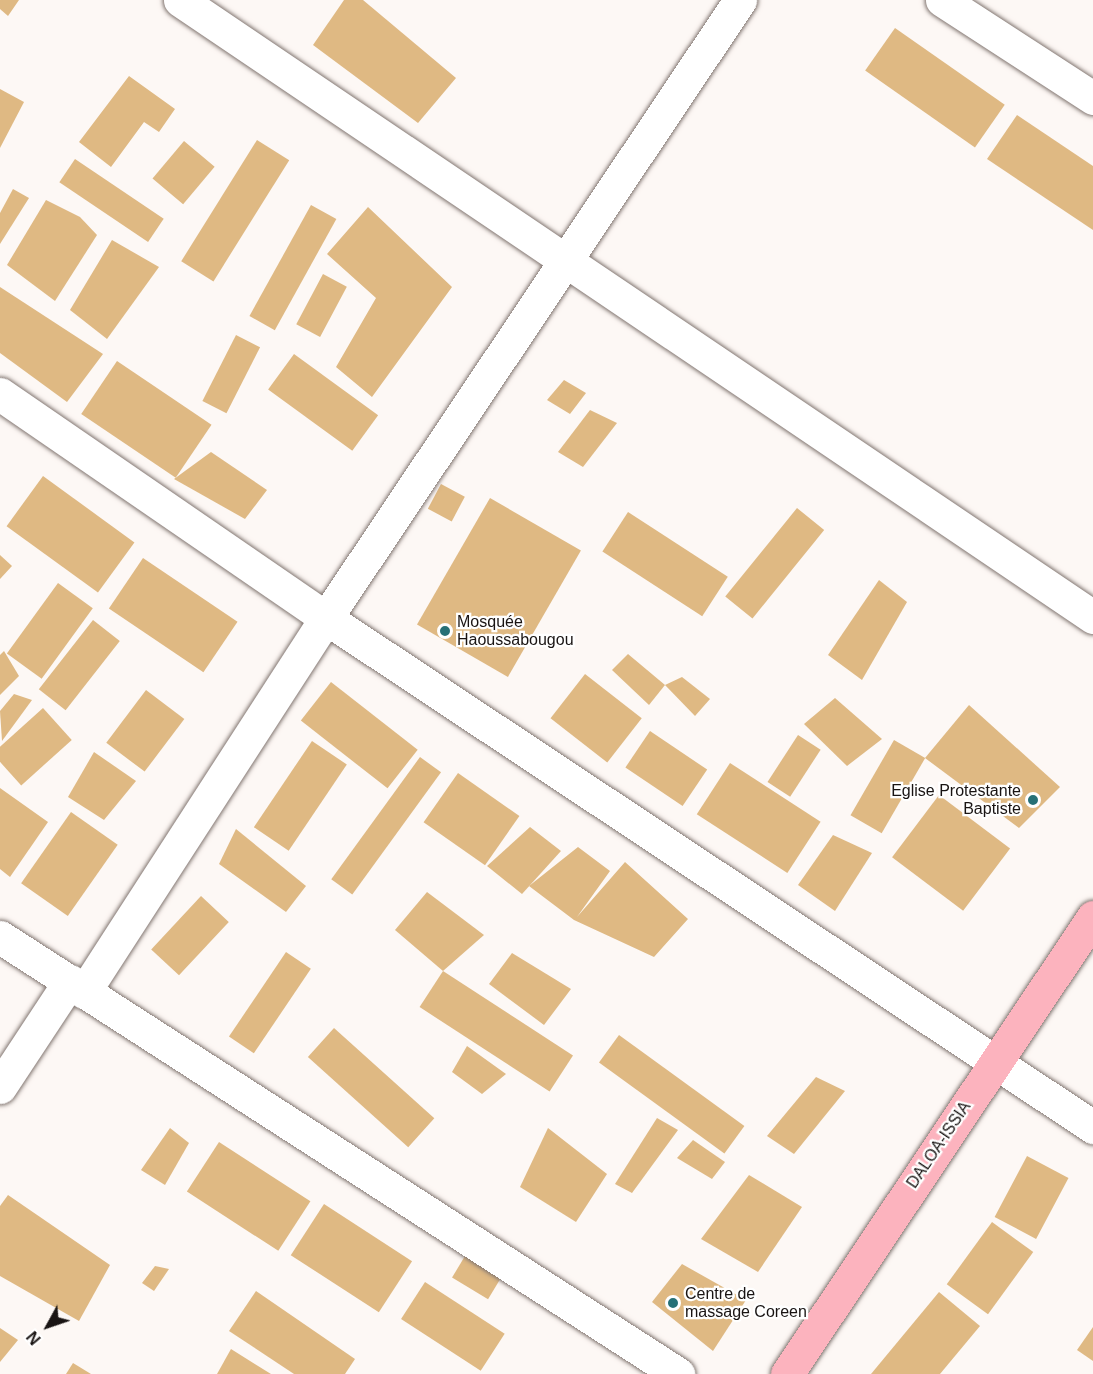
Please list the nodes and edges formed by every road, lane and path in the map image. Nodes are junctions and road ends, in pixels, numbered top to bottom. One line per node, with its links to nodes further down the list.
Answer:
1 (180, 0): 5 (street)
2 (740, 0): 5 (street)
3 (942, 0): 4 (street)
4 (1093, 98)
5 (566, 256): 7 (street); 8 (street)
6 (0, 394): 8 (street)
7 (1093, 617)
8 (326, 618): 11 (street); 12 (street)
9 (1093, 917): 12 (main road, DALOA-ISSIA)
10 (0, 937): 11 (street)
11 (77, 987): 13 (street); 15 (street)
12 (996, 1060): 14 (street); 16 (main road, DALOA-ISSIA)
13 (0, 1087)
14 (1093, 1127)
15 (678, 1374)
16 (787, 1374)

